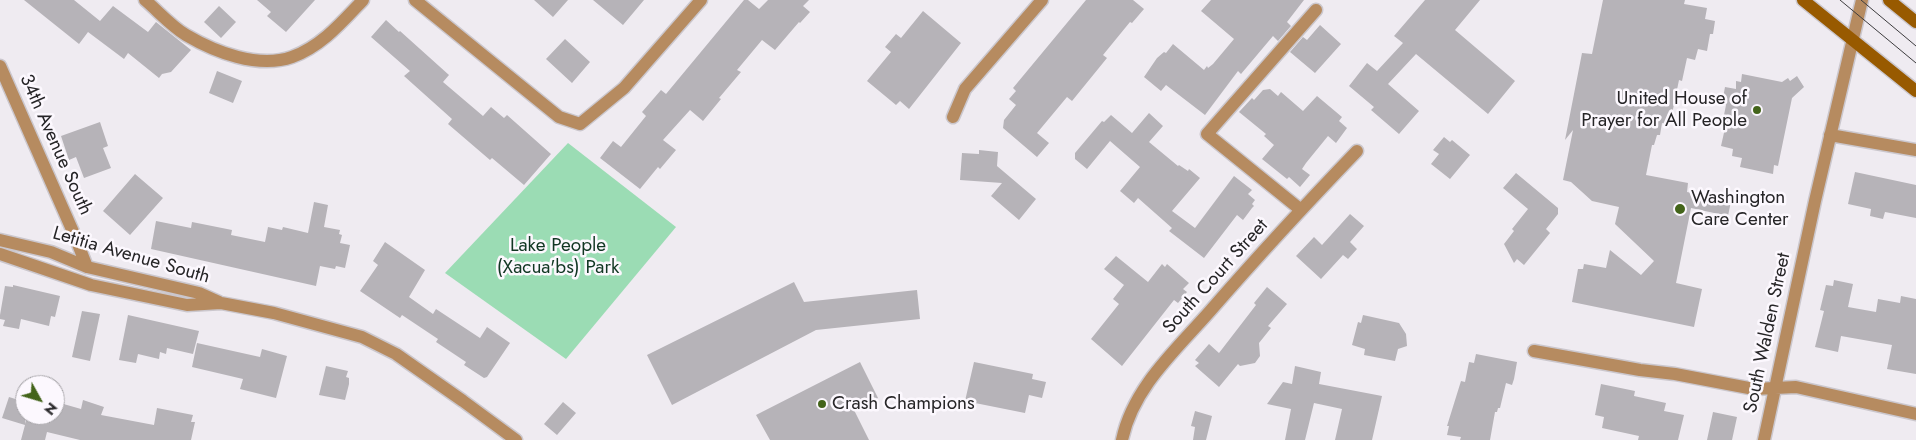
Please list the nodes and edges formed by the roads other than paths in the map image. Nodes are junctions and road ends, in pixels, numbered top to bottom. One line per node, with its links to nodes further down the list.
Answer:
1 (145, 0): 2 (street)
2 (364, 0)
3 (415, 0): 4 (street)
4 (701, 0)
5 (1042, 0): 14 (street)
6 (1803, 0): 11 (main road)
7 (1862, 0): 11 (street, South Walden Street)
8 (1889, 0): 10 (main road)
9 (1316, 10): 18 (street)
10 (1916, 22)
11 (1852, 41): 13 (main road); 15 (street, South Walden Street)
12 (0, 66): 21 (street, 34th Avenue South)
13 (1916, 91)
14 (952, 118)
15 (1830, 135): 16 (street); 24 (street, South Walden Street)
16 (1916, 150)
17 (1357, 151): 18 (street, South Court Street)
18 (1301, 210): 27 (street, South Court Street)
19 (0, 240): 21 (street, Letitia Avenue South)
20 (0, 254): 22 (street, Letitia Avenue South)
21 (87, 267): 22 (street, Letitia Avenue South)
22 (221, 303): 26 (street, Letitia Avenue South)
23 (1534, 351): 24 (street)
24 (1774, 388): 25 (street); 28 (street, South Walden Street)
25 (1916, 414)
26 (516, 440)
27 (1122, 440)
28 (1764, 440)

